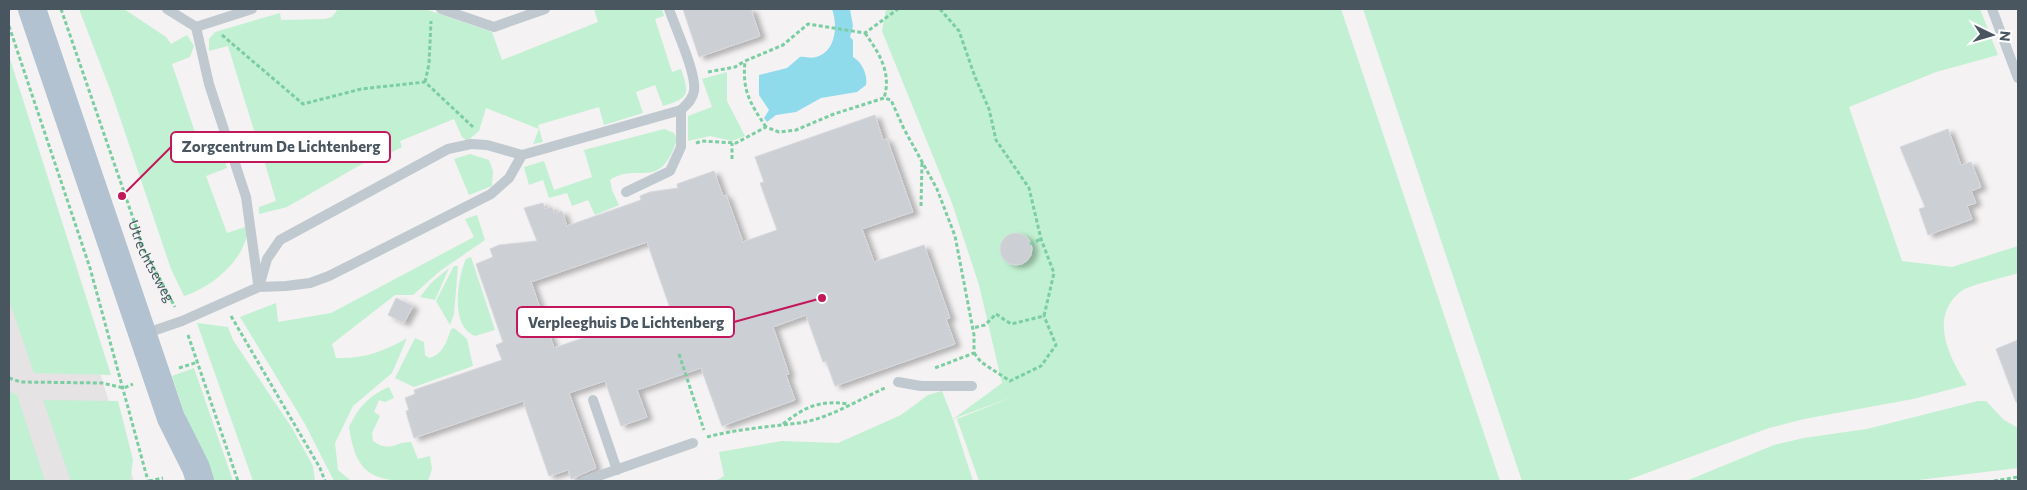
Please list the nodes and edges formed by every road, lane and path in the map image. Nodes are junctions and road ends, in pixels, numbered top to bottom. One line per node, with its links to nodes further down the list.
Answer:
1 (32, 9): 38 (main road, Utrechtseweg)
2 (61, 9): 36 (path, Utrechtseweg)
3 (167, 9): 14 (lane)
4 (252, 9): 12 (lane)
5 (441, 9): 6 (lane)
6 (545, 9)
7 (669, 9): 17 (lane)
8 (898, 9): 15 (path)
9 (940, 9): 31 (path)
10 (1992, 9): 18 (lane)
11 (432, 18): 19 (path)
12 (208, 23): 14 (lane); 19 (path)
13 (9, 26): 45 (path)
14 (196, 28): 33 (lane)
15 (865, 32): 16 (path); 20 (path)
16 (745, 61): 17 (path); 22 (path)
17 (693, 76): 21 (lane)
18 (2018, 78)
19 (425, 82): 24 (path)
20 (884, 98): 22 (path); 28 (path)
21 (681, 110): 25 (lane); 26 (lane)
22 (766, 127): 23 (path)
23 (732, 143): 25 (path); 27 (path)
24 (471, 144): 26 (lane); 33 (lane)
25 (681, 147): 29 (lane)
26 (522, 156): 33 (lane)
27 (732, 158)
28 (922, 162): 30 (path); 37 (path)
29 (626, 192)
30 (921, 206)
31 (1040, 240): 32 (path); 35 (path)
32 (1030, 244)
33 (259, 287): 34 (lane)
34 (223, 303): 36 (lane); 60 (path)
35 (1044, 316): 37 (path); 39 (path)
36 (182, 321): 38 (lane); 59 (path, Utrechtseweg)
37 (973, 328): 39 (path)
38 (144, 334): 50 (main road, Utrechtseweg)
39 (974, 353): 41 (path)
40 (680, 354): 52 (path)
41 (933, 369)
42 (9, 378): 45 (path)
43 (898, 382): 44 (lane); 49 (path)
44 (972, 386)
45 (124, 388): 57 (path)
46 (819, 399): 48 (path)
47 (593, 400): 54 (lane)
48 (820, 404): 49 (path); 51 (path)
49 (850, 404): 51 (path)
50 (171, 418): 56 (main road, Utrechtseweg); 58 (main road, Utrechtseweg)
51 (783, 424): 52 (path)
52 (707, 437): 53 (path)
53 (693, 444): 54 (lane)
54 (617, 470): 61 (lane)
55 (2018, 477): 62 (path)
56 (172, 480): 57 (path)
57 (149, 481)
58 (200, 481)
59 (238, 481)
60 (325, 481)
61 (584, 481)
62 (1994, 481)

